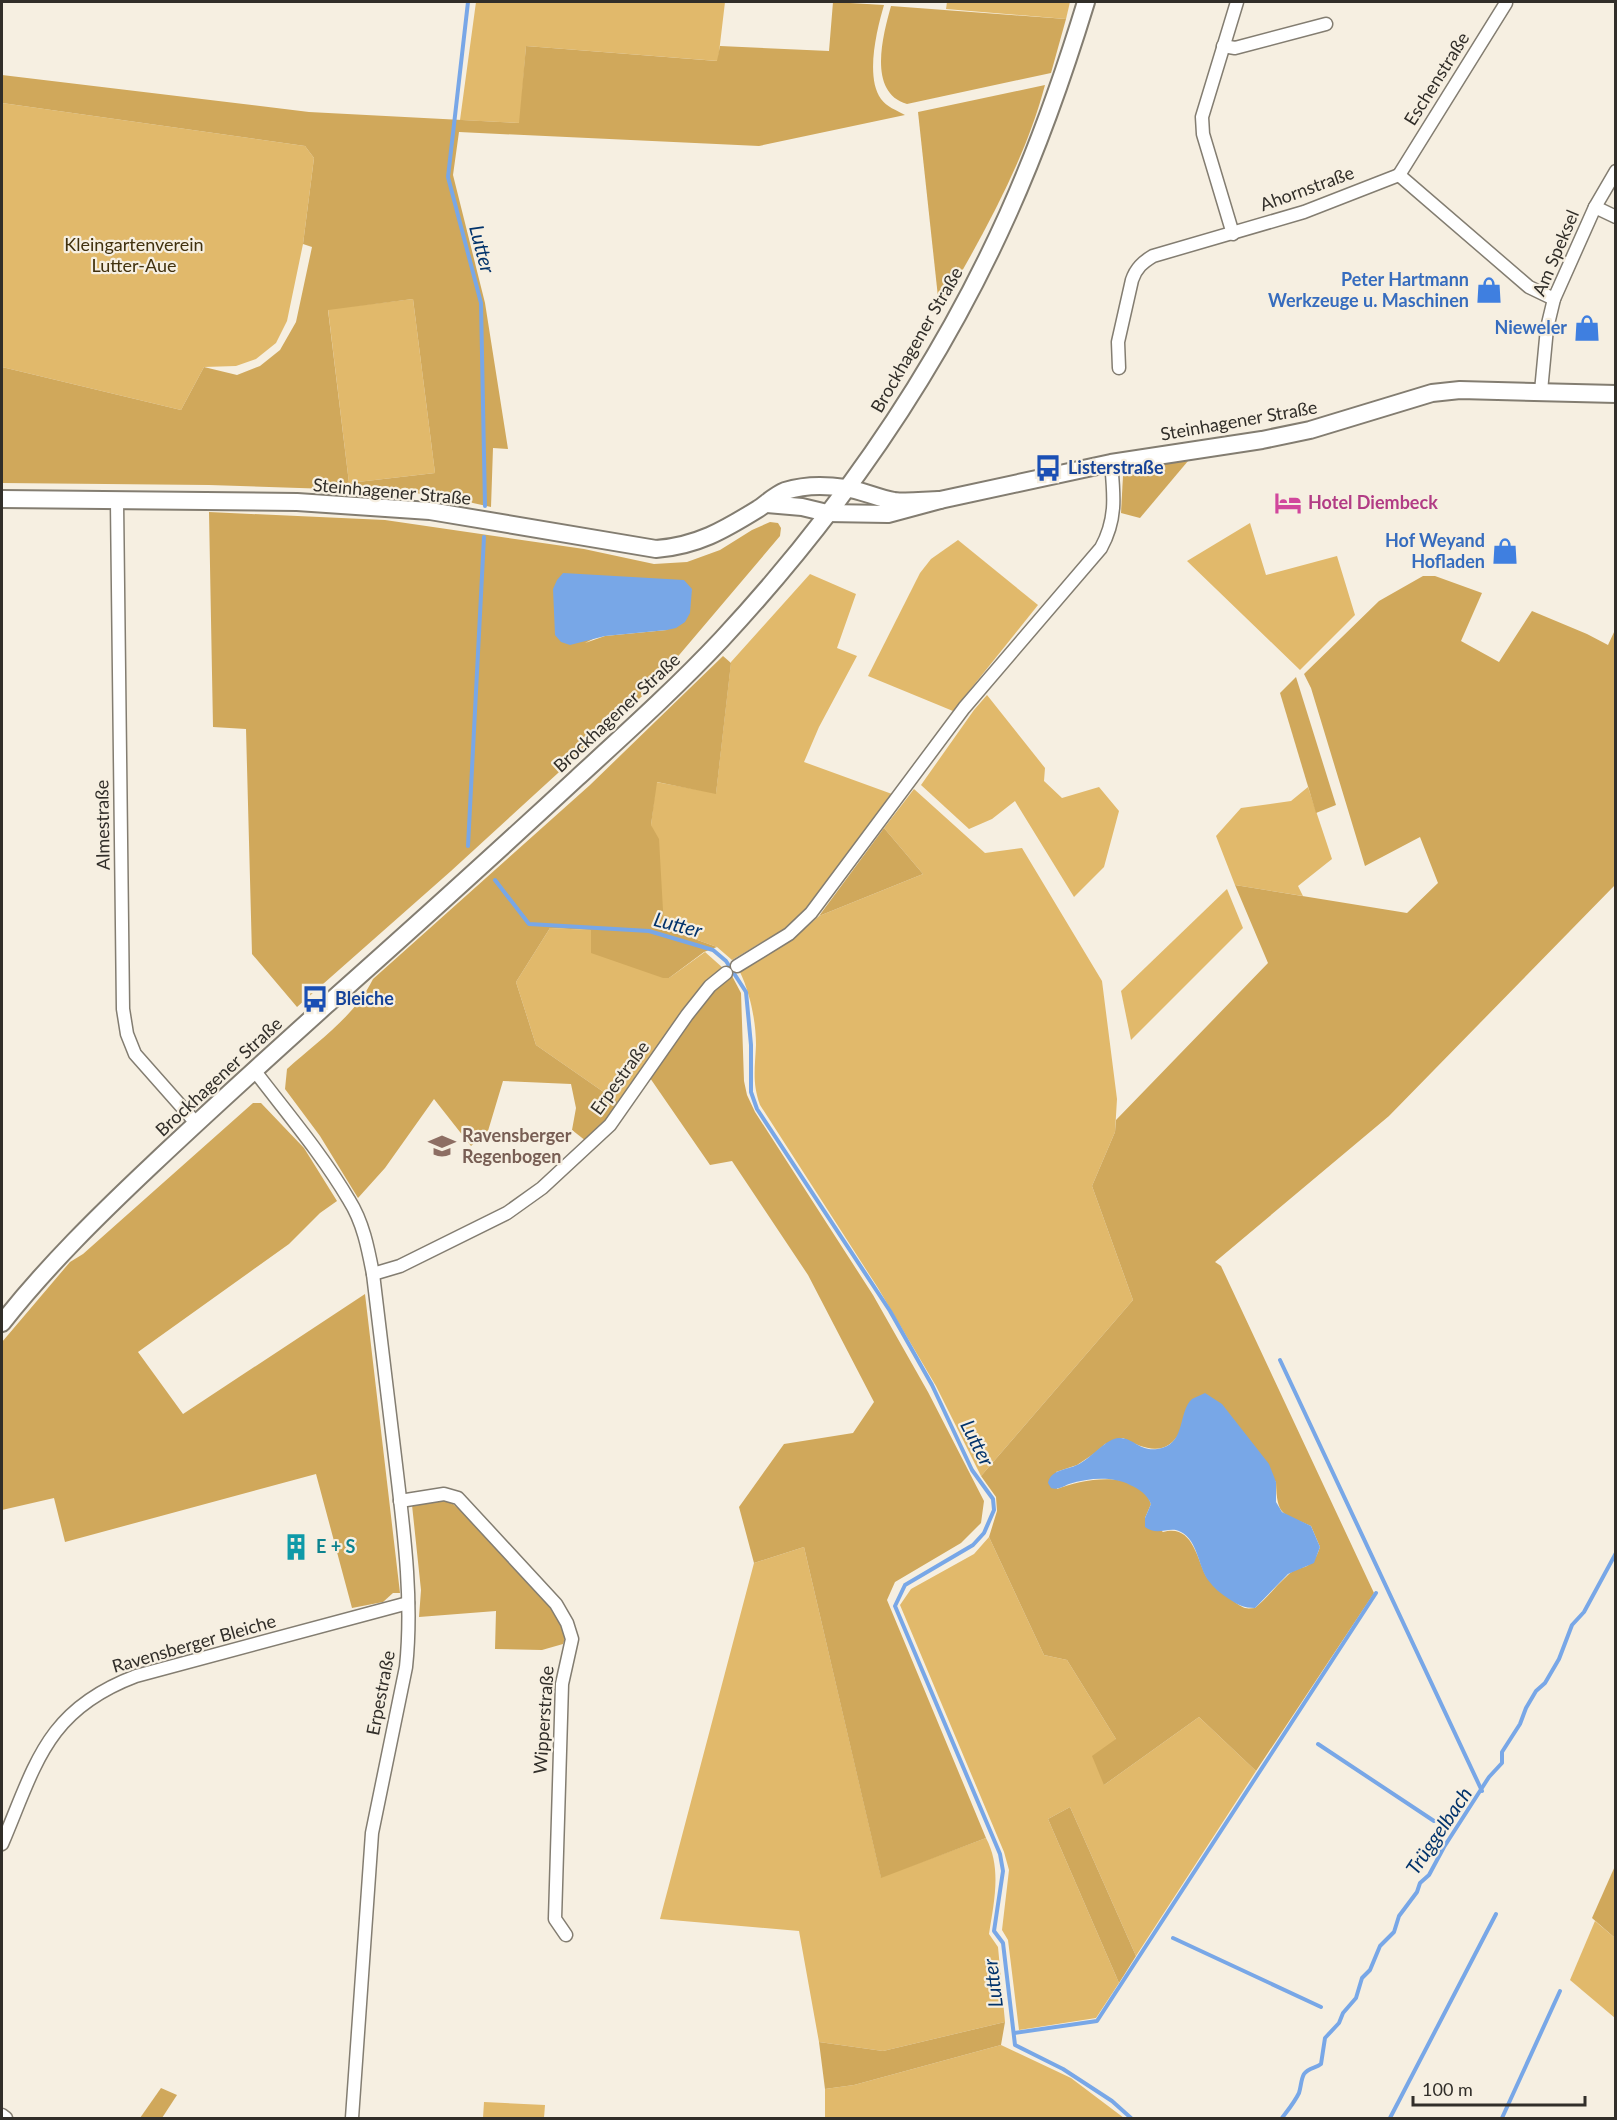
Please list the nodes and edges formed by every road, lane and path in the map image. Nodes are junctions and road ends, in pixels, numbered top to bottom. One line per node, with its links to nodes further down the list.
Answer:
1 (1086, 2): 16 (main road, Brockhagener Straße)
2 (1237, 2): 5 (street)
3 (1506, 3): 7 (street, Eschenstraße)
4 (1326, 24): 5 (street)
5 (1223, 46): 10 (street)
6 (1616, 171): 8 (street, Am Speksel)
7 (1399, 175): 10 (street, Ahornstraße); 11 (street)
8 (1595, 207): 9 (street); 11 (street, Am Speksel)
9 (1616, 217)
10 (1233, 234): 12 (street, Ahornstraße)
11 (1554, 299): 13 (street, Am Speksel)
12 (1119, 368)
13 (1541, 391): 14 (main road, Steinhagener Straße); 15 (main road, Steinhagener Straße)
14 (1616, 394)
15 (1111, 463): 18 (main road, Steinhagener Straße); 24 (street, Erpestraße)
16 (846, 488): 18 (main road, Steinhagener Straße); 20 (main road, Steinhagener Straße); 21 (main road, Brockhagener Straße)
17 (2, 500): 19 (main road, Steinhagener Straße)
18 (940, 500): 21 (main road, Steinhagener Straße)
19 (117, 501): 20 (main road, Steinhagener Straße); 23 (street, Almestraße)
20 (767, 504): 21 (main road, Steinhagener Straße)
21 (827, 513): 22 (main road, Brockhagener Straße)
22 (254, 1070): 23 (main road, Brockhagener Straße); 24 (street, Erpestraße)
23 (196, 1123): 25 (main road, Brockhagener Straße)
24 (373, 1274): 26 (street, Erpestraße)
25 (4, 1315)
26 (400, 1501): 27 (street, Erpestraße); 29 (street, Wipperstraße)
27 (408, 1603): 28 (street, Ravensberger Bleiche); 32 (street, Erpestraße)
28 (2, 1844)
29 (566, 1935)
30 (2, 2115): 31 (street)
31 (6, 2118)
32 (352, 2118)

